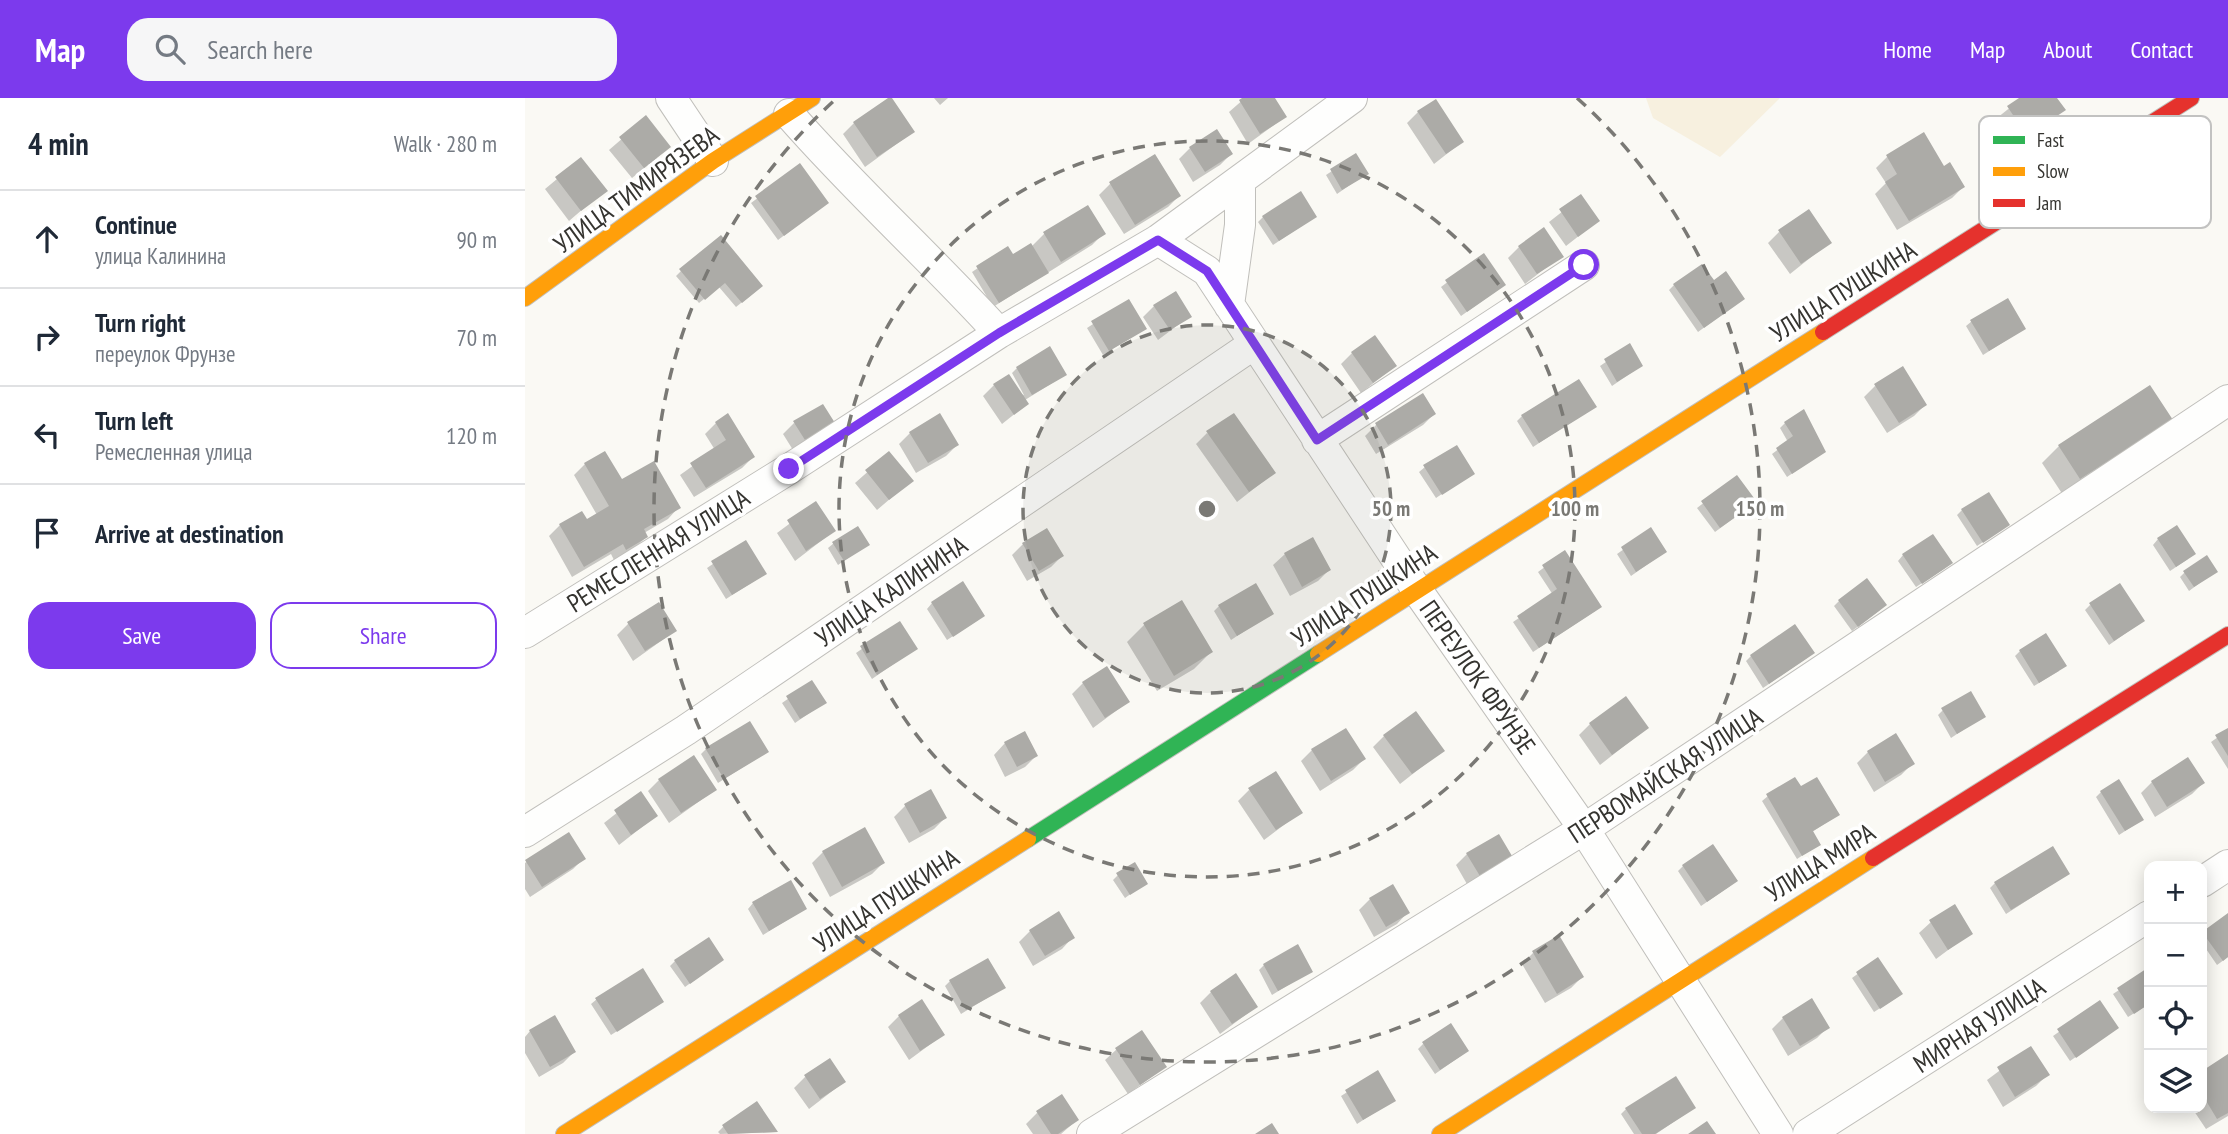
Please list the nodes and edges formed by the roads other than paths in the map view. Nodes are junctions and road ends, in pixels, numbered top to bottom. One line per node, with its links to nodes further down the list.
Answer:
1 (671, 98): 6 (street)
2 (1352, 98): 7 (street, РЕМЕСЛЕННАЯ УЛИЦА)
3 (2191, 98): 5 (street, УЛИЦА ПУШКИНА)
4 (800, 106): 6 (street, УЛИЦА ТИМИРЯЗЕВА); 13 (street)
5 (2163, 116)
6 (713, 161): 11 (street, УЛИЦА ТИМИРЯЗЕВА)
7 (1240, 180): 9 (street, РЕМЕСЛЕННАЯ УЛИЦА); 12 (street)
8 (1986, 228): 17 (street, УЛИЦА ПУШКИНА)
9 (1158, 240): 12 (street, ПЕРЕУЛОК ФРУНЗЕ); 13 (street, РЕМЕСЛЕННАЯ УЛИЦА)
10 (1584, 265): 16 (street)
11 (525, 298)
12 (1229, 305): 14 (street, ПЕРЕУЛОК ФРУНЗЕ)
13 (999, 333): 18 (street, РЕМЕСЛЕННАЯ УЛИЦА)
14 (1254, 344): 16 (street, ПЕРЕУЛОК ФРУНЗЕ); 21 (street, УЛИЦА КАЛИНИНА)
15 (2228, 400): 20 (street, ПЕРВОМАЙСКАЯ УЛИЦА)
16 (1317, 440): 17 (street, ПЕРЕУЛОК ФРУНЗЕ)
17 (1417, 590): 20 (street, ПЕРЕУЛОК ФРУНЗЕ); 26 (street, УЛИЦА ПУШКИНА)
18 (525, 633)
19 (2228, 635): 25 (street, УЛИЦА МИРА)
20 (1584, 829): 25 (street, ПЕРЕУЛОК ФРУНЗЕ); 27 (street, ПЕРВОМАЙСКАЯ УЛИЦА)
21 (525, 832)
22 (2228, 865): 23 (street)
23 (2207, 879)
24 (2144, 919): 30 (street, МИРНАЯ УЛИЦА)
25 (1681, 978): 28 (street, УЛИЦА МИРА); 29 (street, ПЕРЕУЛОК ФРУНЗЕ)
26 (564, 1134)
27 (1092, 1134)
28 (1440, 1134)
29 (1778, 1134)
30 (1808, 1134)

